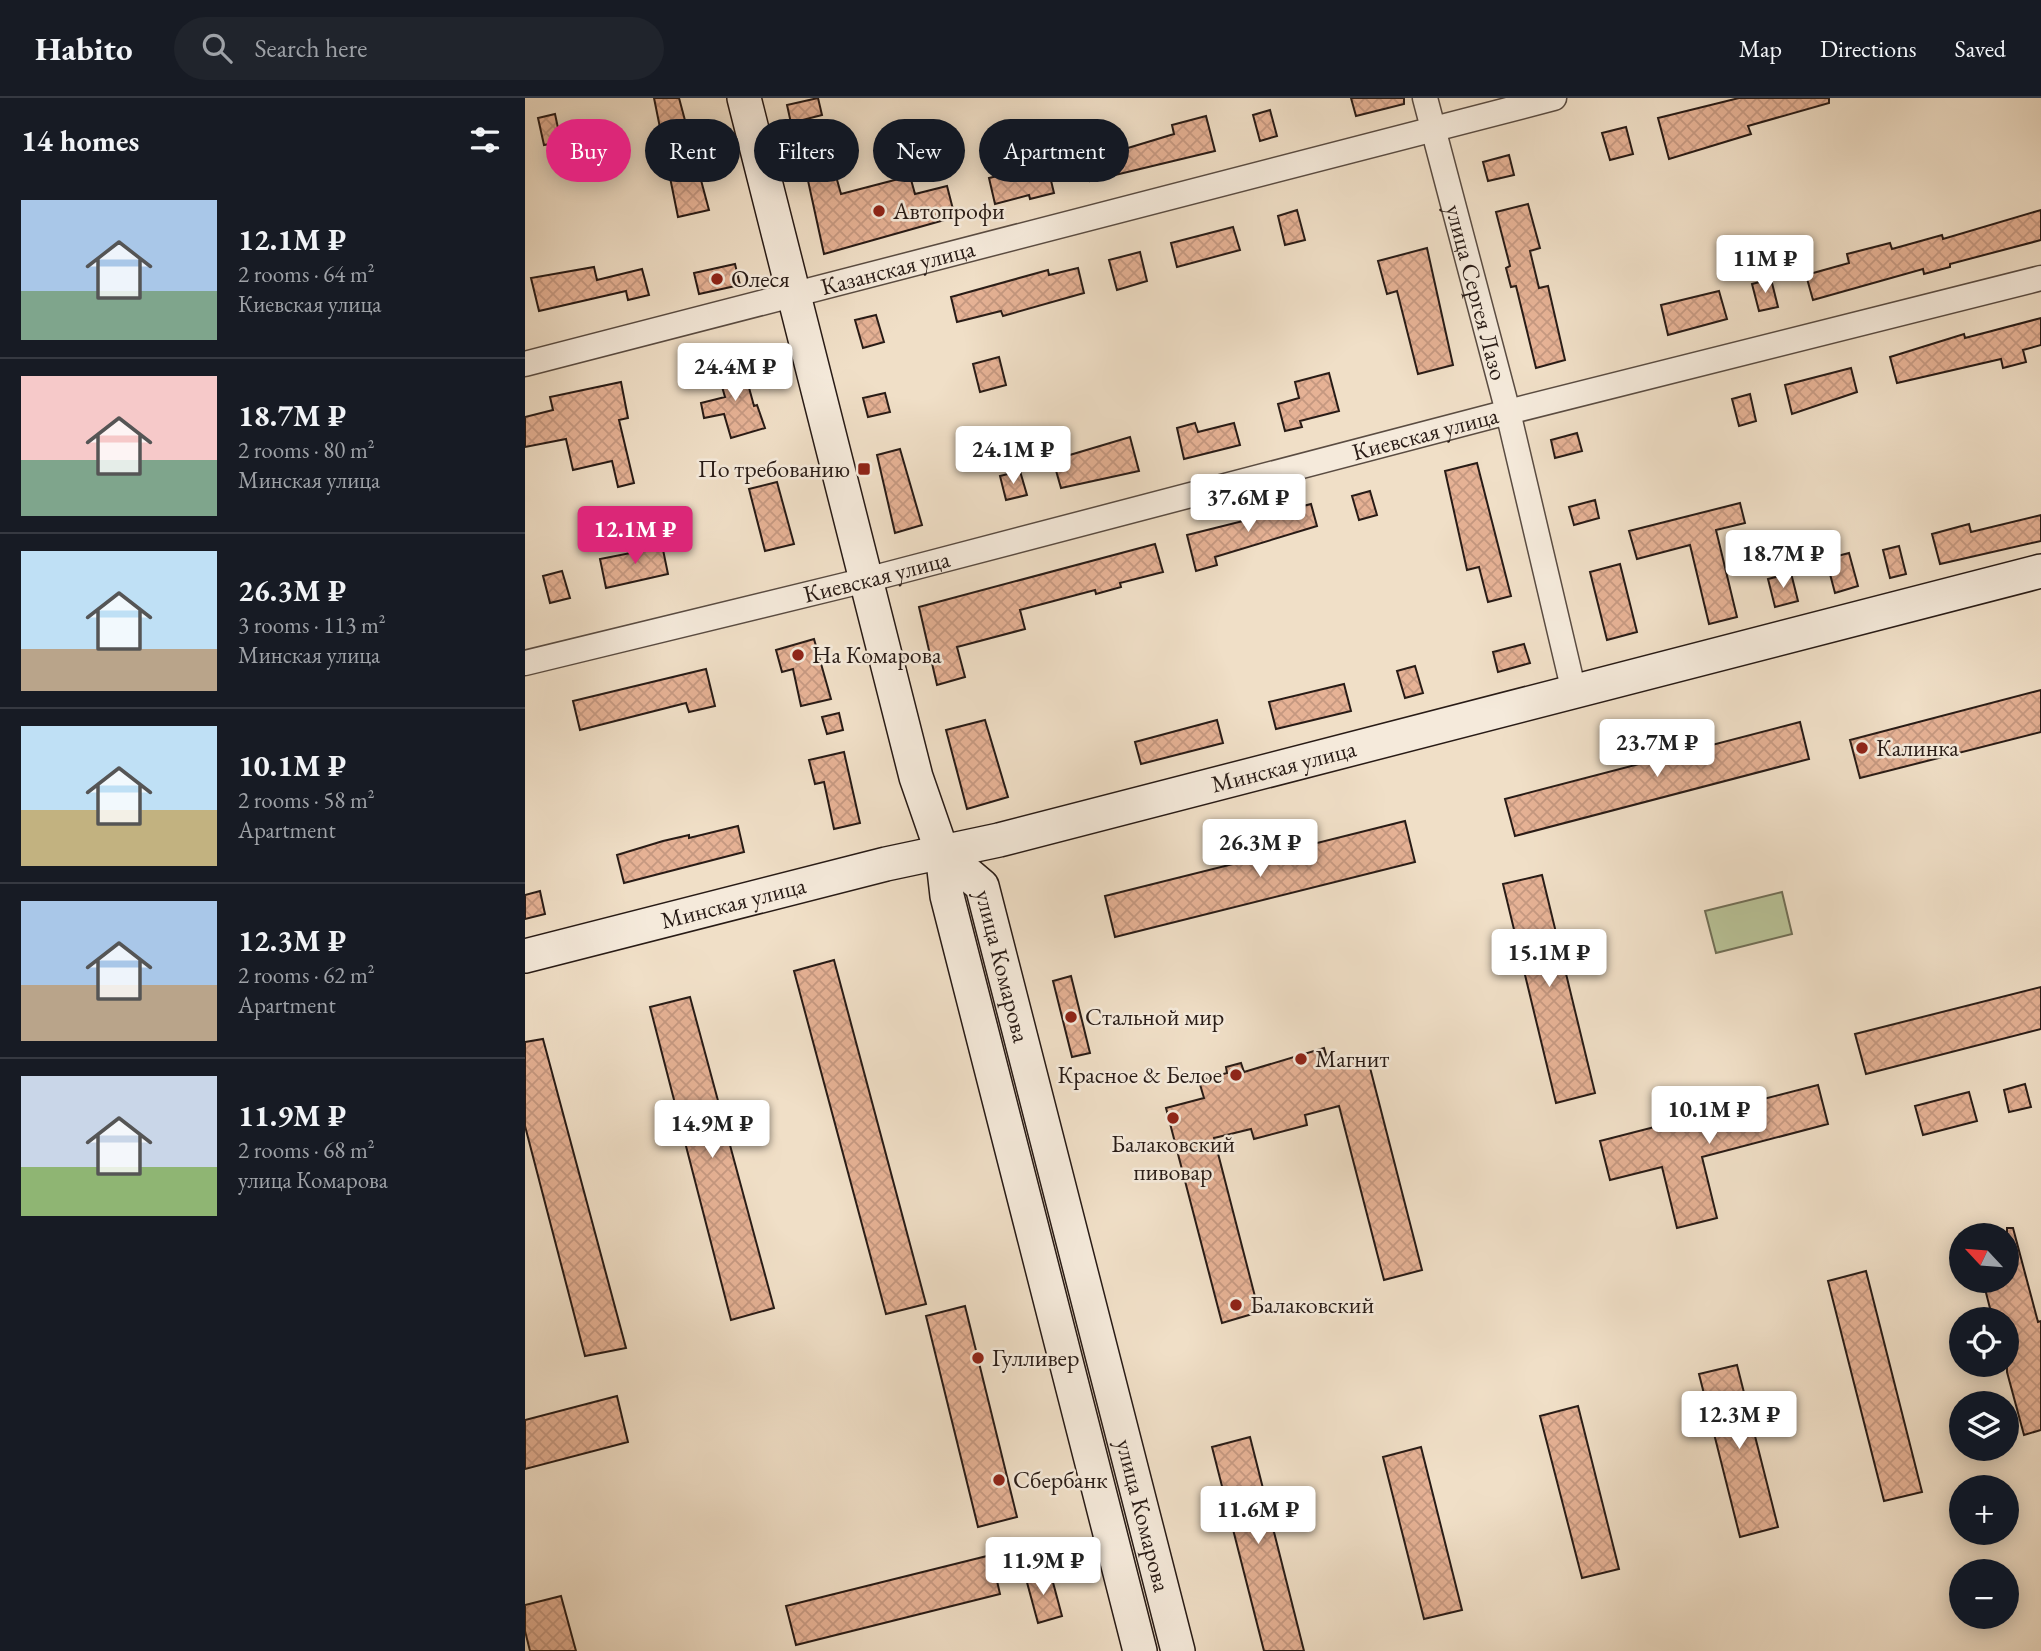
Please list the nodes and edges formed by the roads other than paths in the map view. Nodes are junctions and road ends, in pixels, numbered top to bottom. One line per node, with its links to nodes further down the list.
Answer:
1 (744, 98): 6 (main road)
2 (1425, 98): 4 (street, улица Сергея Лазо)
3 (1554, 98): 4 (street, Казанская улица)
4 (1433, 128): 6 (street, Казанская улица); 8 (street, улица Сергея Лазо)
5 (2041, 278): 8 (street, Киевская улица)
6 (793, 293): 7 (street, Казанская улица); 10 (main road)
7 (525, 364)
8 (1508, 412): 10 (street, Киевская улица); 12 (street, улица Сергея Лазо)
9 (2041, 571): 12 (main road, Минская улица)
10 (866, 580): 11 (street, Киевская улица); 13 (main road)
11 (525, 663)
12 (1574, 692): 13 (main road, Минская улица)
13 (942, 852): 14 (main road, Минская улица); 15 (main road); 16 (main road, улица Комарова)
14 (525, 956)
15 (1140, 1651)
16 (1178, 1651)

